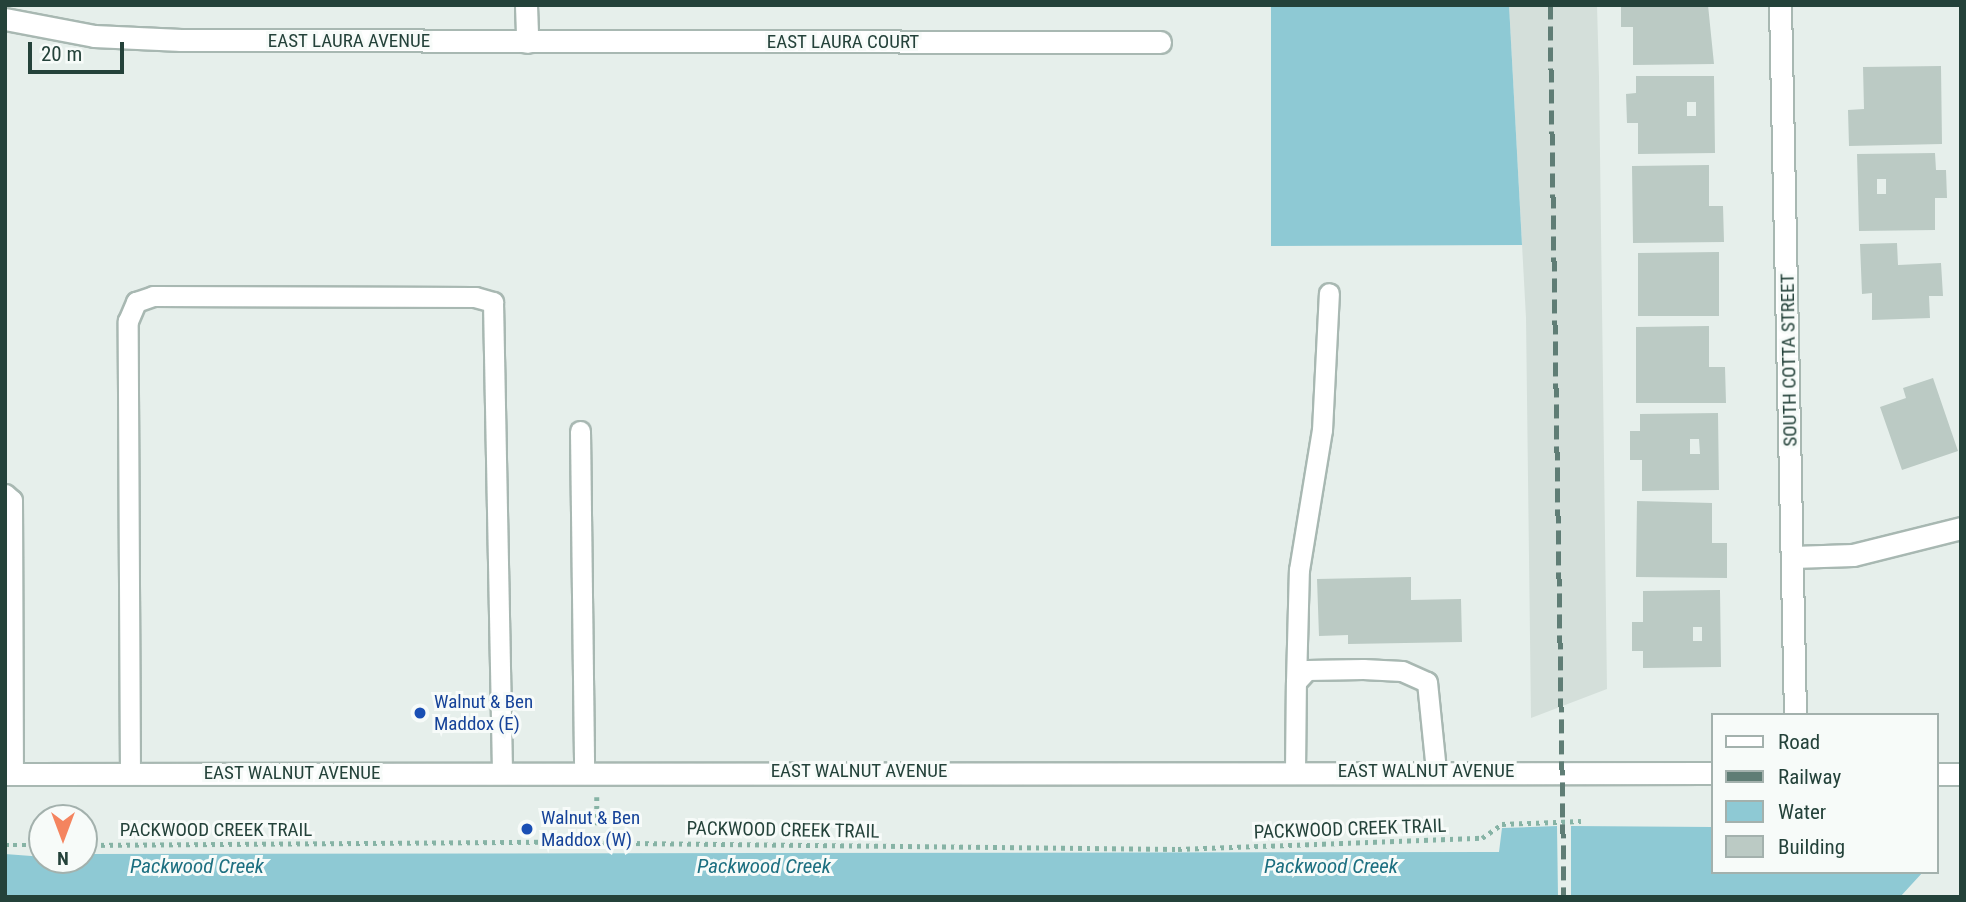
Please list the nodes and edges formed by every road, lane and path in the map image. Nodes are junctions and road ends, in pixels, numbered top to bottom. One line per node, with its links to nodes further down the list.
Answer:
1 (526, 5): 4 (street)
2 (1780, 5): 10 (street, SOUTH COTTA STREET)
3 (5, 19): 4 (street, EAST LAURA AVENUE)
4 (527, 42): 5 (street, EAST LAURA COURT)
5 (1160, 42)
6 (1329, 293): 11 (lane)
7 (580, 431): 16 (lane)
8 (5, 494): 18 (lane)
9 (1961, 528): 10 (street)
10 (1793, 557): 12 (street, SOUTH COTTA STREET)
11 (1296, 682): 14 (lane); 15 (lane)
12 (1795, 713)
13 (502, 771): 16 (street, EAST WALNUT AVENUE); 19 (street, EAST WALNUT AVENUE); 19 (lane)
14 (1295, 771): 15 (street, EAST WALNUT AVENUE); 16 (street, EAST WALNUT AVENUE)
15 (1436, 771): 17 (street, EAST WALNUT AVENUE)
16 (584, 772)
17 (1710, 773)
18 (9, 774): 19 (street, EAST WALNUT AVENUE)
19 (130, 774)
20 (1938, 774): 21 (street)
21 (1961, 774)
22 (1581, 821): 25 (path, PACKWOOD CREEK TRAIL)
23 (5, 845): 24 (path)
24 (28, 845)
25 (98, 845)

